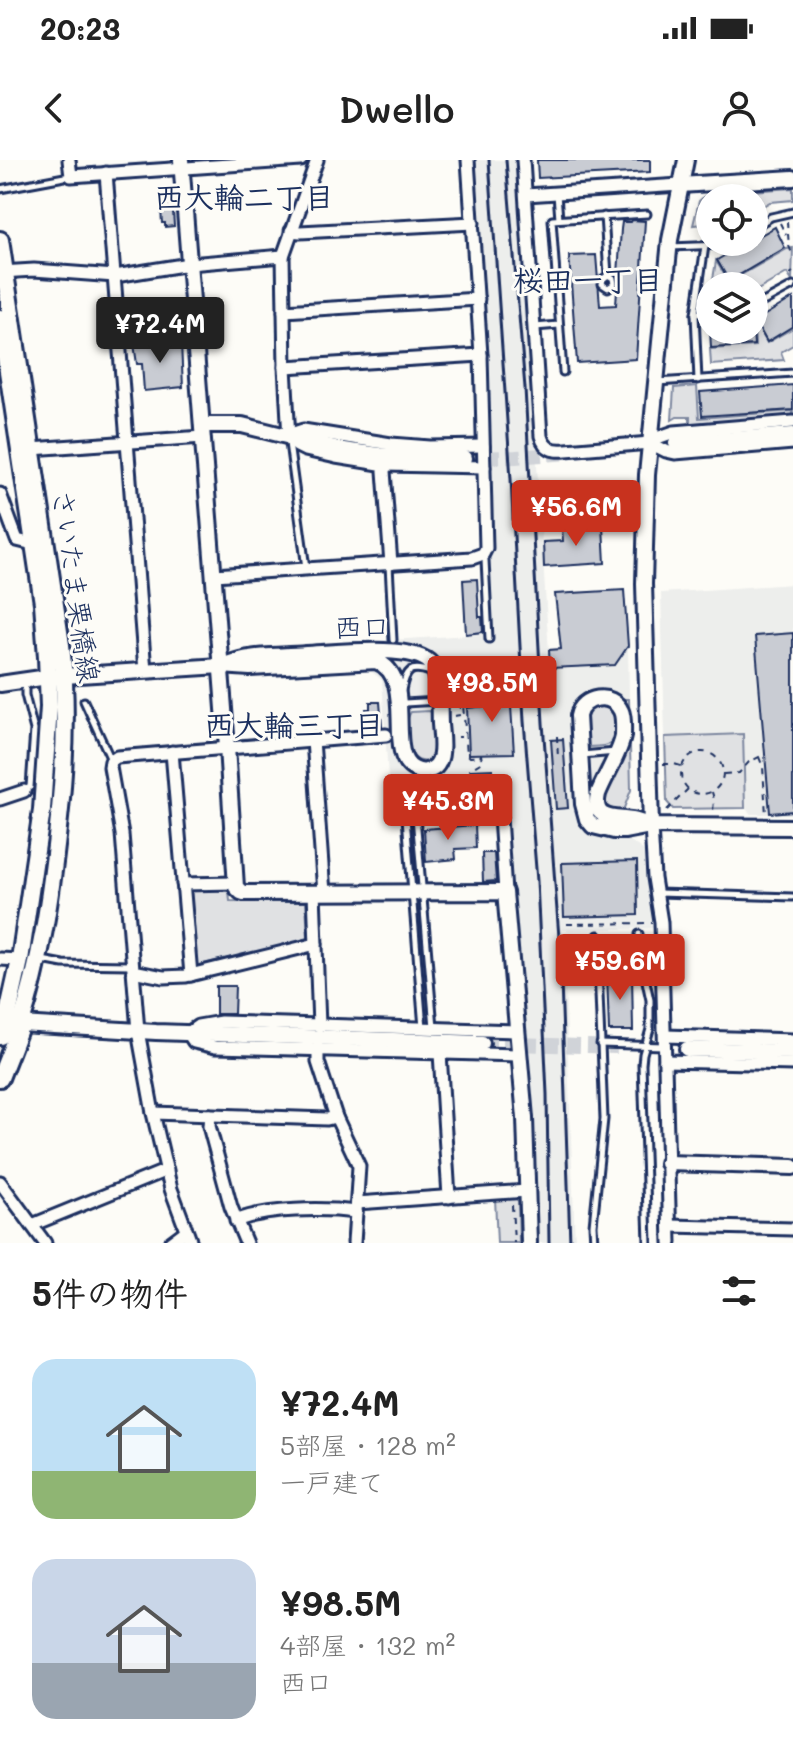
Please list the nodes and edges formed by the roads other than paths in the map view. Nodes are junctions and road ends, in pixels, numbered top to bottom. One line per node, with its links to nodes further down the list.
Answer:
1 (69, 160): 9 (street)
2 (301, 160): 7 (street)
3 (313, 160): 21 (street)
4 (468, 160): 20 (street)
5 (523, 160): 14 (street)
6 (686, 160): 11 (street)
7 (181, 164): 8 (street); 27 (street)
8 (106, 173): 9 (street); 30 (street)
9 (71, 176): 12 (lane)
10 (793, 178): 11 (street)
11 (680, 185): 13 (street); 24 (street)
12 (0, 189)
13 (557, 193): 14 (street); 18 (lane)
14 (526, 195): 38 (street)
15 (790, 213): 19 (lane)
16 (647, 214): 17 (lane)
17 (604, 216): 18 (lane); 29 (lane)
18 (559, 219): 37 (lane)
19 (768, 219)
20 (473, 223): 21 (street); 32 (street)
21 (291, 231): 25 (street)
22 (0, 240): 28 (main road, さいたま栗橋線)
23 (696, 246): 24 (lane)
24 (669, 247): 44 (street)
25 (283, 256): 27 (street); 34 (street)
26 (704, 256): 35 (lane)
27 (189, 264): 30 (street); 46 (street)
28 (2, 272): 30 (street); 54 (main road, さいたま栗橋線)
29 (608, 275)
30 (115, 276): 49 (street)
31 (793, 286): 33 (lane)
32 (478, 299): 34 (street); 39 (street)
33 (768, 299)
34 (284, 311): 40 (street)
35 (695, 314): 43 (lane)
36 (0, 318): 59 (main road, さいたま栗橋線)
37 (559, 325): 38 (lane); 41 (lane)
38 (534, 327): 50 (street)
39 (481, 355): 40 (street); 53 (street)
40 (285, 367): 48 (street)
41 (563, 372)
42 (793, 373): 43 (lane)
43 (698, 380): 44 (lane)
44 (656, 382): 50 (street)
45 (793, 422): 50 (street)
46 (202, 431): 48 (street); 49 (street); 63 (street)
47 (793, 435): 51 (street)
48 (289, 438): 53 (street); 55 (street); 56 (street); 62 (lane)
49 (127, 442): 54 (street); 67 (street)
50 (650, 443): 52 (street); 87 (street)
51 (676, 443)
52 (793, 443)
53 (483, 446): 57 (street)
54 (31, 449): 69 (main road, さいたま栗橋線)
55 (465, 458)
56 (386, 465): 57 (street); 61 (street)
57 (484, 467): 60 (street)
58 (0, 494): 59 (street)
59 (33, 544): 69 (main road, さいたま栗橋線)
60 (483, 554): 61 (street); 64 (lane)
61 (390, 564): 62 (street); 65 (lane)
62 (306, 570): 63 (street)
63 (214, 575): 66 (street)
64 (489, 639)
65 (393, 640)
66 (221, 666): 67 (street); 68 (street, 西口); 74 (street, 西口); 77 (street)
67 (145, 671): 69 (street)
68 (436, 674): 73 (street, 西口); 74 (lane)
69 (56, 676): 70 (street); 100 (main road, さいたま栗橋線); 101 (main road, さいたま栗橋線)
70 (25, 681): 71 (street); 83 (lane)
71 (0, 684)
72 (84, 701): 81 (lane)
73 (439, 701): 74 (lane); 74 (street, 西口)
74 (399, 706)
75 (386, 735): 76 (street)
76 (313, 740): 77 (street); 91 (street)
77 (227, 747): 78 (street); 89 (street)
78 (172, 752): 81 (street); 90 (street)
79 (617, 752): 80 (lane); 80 (street); 87 (street)
80 (580, 756): 87 (street)
81 (111, 761): 103 (street)
82 (498, 787): 92 (street)
83 (24, 791): 86 (street)
84 (404, 793): 93 (lane)
85 (414, 793): 93 (lane)
86 (0, 799)
87 (651, 826): 88 (street); 94 (street)
88 (793, 827)
89 (236, 883): 90 (street); 91 (street)
90 (183, 884): 105 (street)
91 (319, 892): 93 (street); 98 (street)
92 (505, 892): 93 (street); 110 (street)
93 (418, 893): 108 (lane); 108 (lane)
94 (656, 893): 95 (lane); 114 (street)
95 (793, 897)
96 (639, 934): 102 (lane)
97 (598, 935): 104 (lane)
98 (316, 944): 105 (street); 107 (street)
99 (0, 959): 101 (street)
100 (38, 959): 103 (lane); 106 (main road, さいたま栗橋線)
101 (20, 960): 106 (main road, さいたま栗橋線)
102 (640, 966): 104 (lane); 117 (lane)
103 (132, 968): 105 (street); 109 (street)
104 (598, 968): 116 (lane)
105 (191, 975)
106 (14, 1021): 109 (street); 112 (main road, さいたま栗橋線); 125 (main road, さいたま栗橋線)
107 (319, 1026): 108 (street); 111 (street)
108 (428, 1029): 110 (street)
109 (138, 1031): 111 (street); 126 (street)
110 (517, 1031): 122 (street)
111 (188, 1033): 115 (street); 118 (street)
112 (0, 1036)
113 (793, 1040): 114 (street)
114 (665, 1041): 117 (lane); 123 (street)
115 (482, 1043)
116 (600, 1044): 117 (lane); 147 (lane)
117 (645, 1046): 148 (lane)
118 (318, 1048): 121 (street); 128 (street)
119 (687, 1049): 120 (street)
120 (793, 1052)
121 (440, 1053): 122 (street); 134 (street)
122 (519, 1055): 133 (street)
123 (665, 1061): 124 (street); 129 (street)
124 (793, 1064)
125 (0, 1078)
126 (153, 1113): 127 (street); 131 (street)
127 (210, 1115): 128 (street); 136 (street)
128 (336, 1117): 135 (street)
129 (667, 1163): 130 (street); 138 (street)
130 (793, 1167)
131 (167, 1170): 137 (street); 140 (street)
132 (0, 1182): 137 (street)
133 (527, 1191): 134 (street); 146 (street)
134 (449, 1197): 135 (street)
135 (357, 1208): 136 (street); 145 (street)
136 (236, 1221): 144 (street)
137 (32, 1225): 141 (street)
138 (670, 1226): 139 (street); 149 (street)
139 (793, 1229)
140 (186, 1231): 142 (street); 143 (street)
141 (45, 1243)
142 (170, 1243)
143 (191, 1243)
144 (246, 1243)
145 (354, 1243)
146 (529, 1243)
147 (594, 1243)
148 (648, 1243)
149 (670, 1243)

